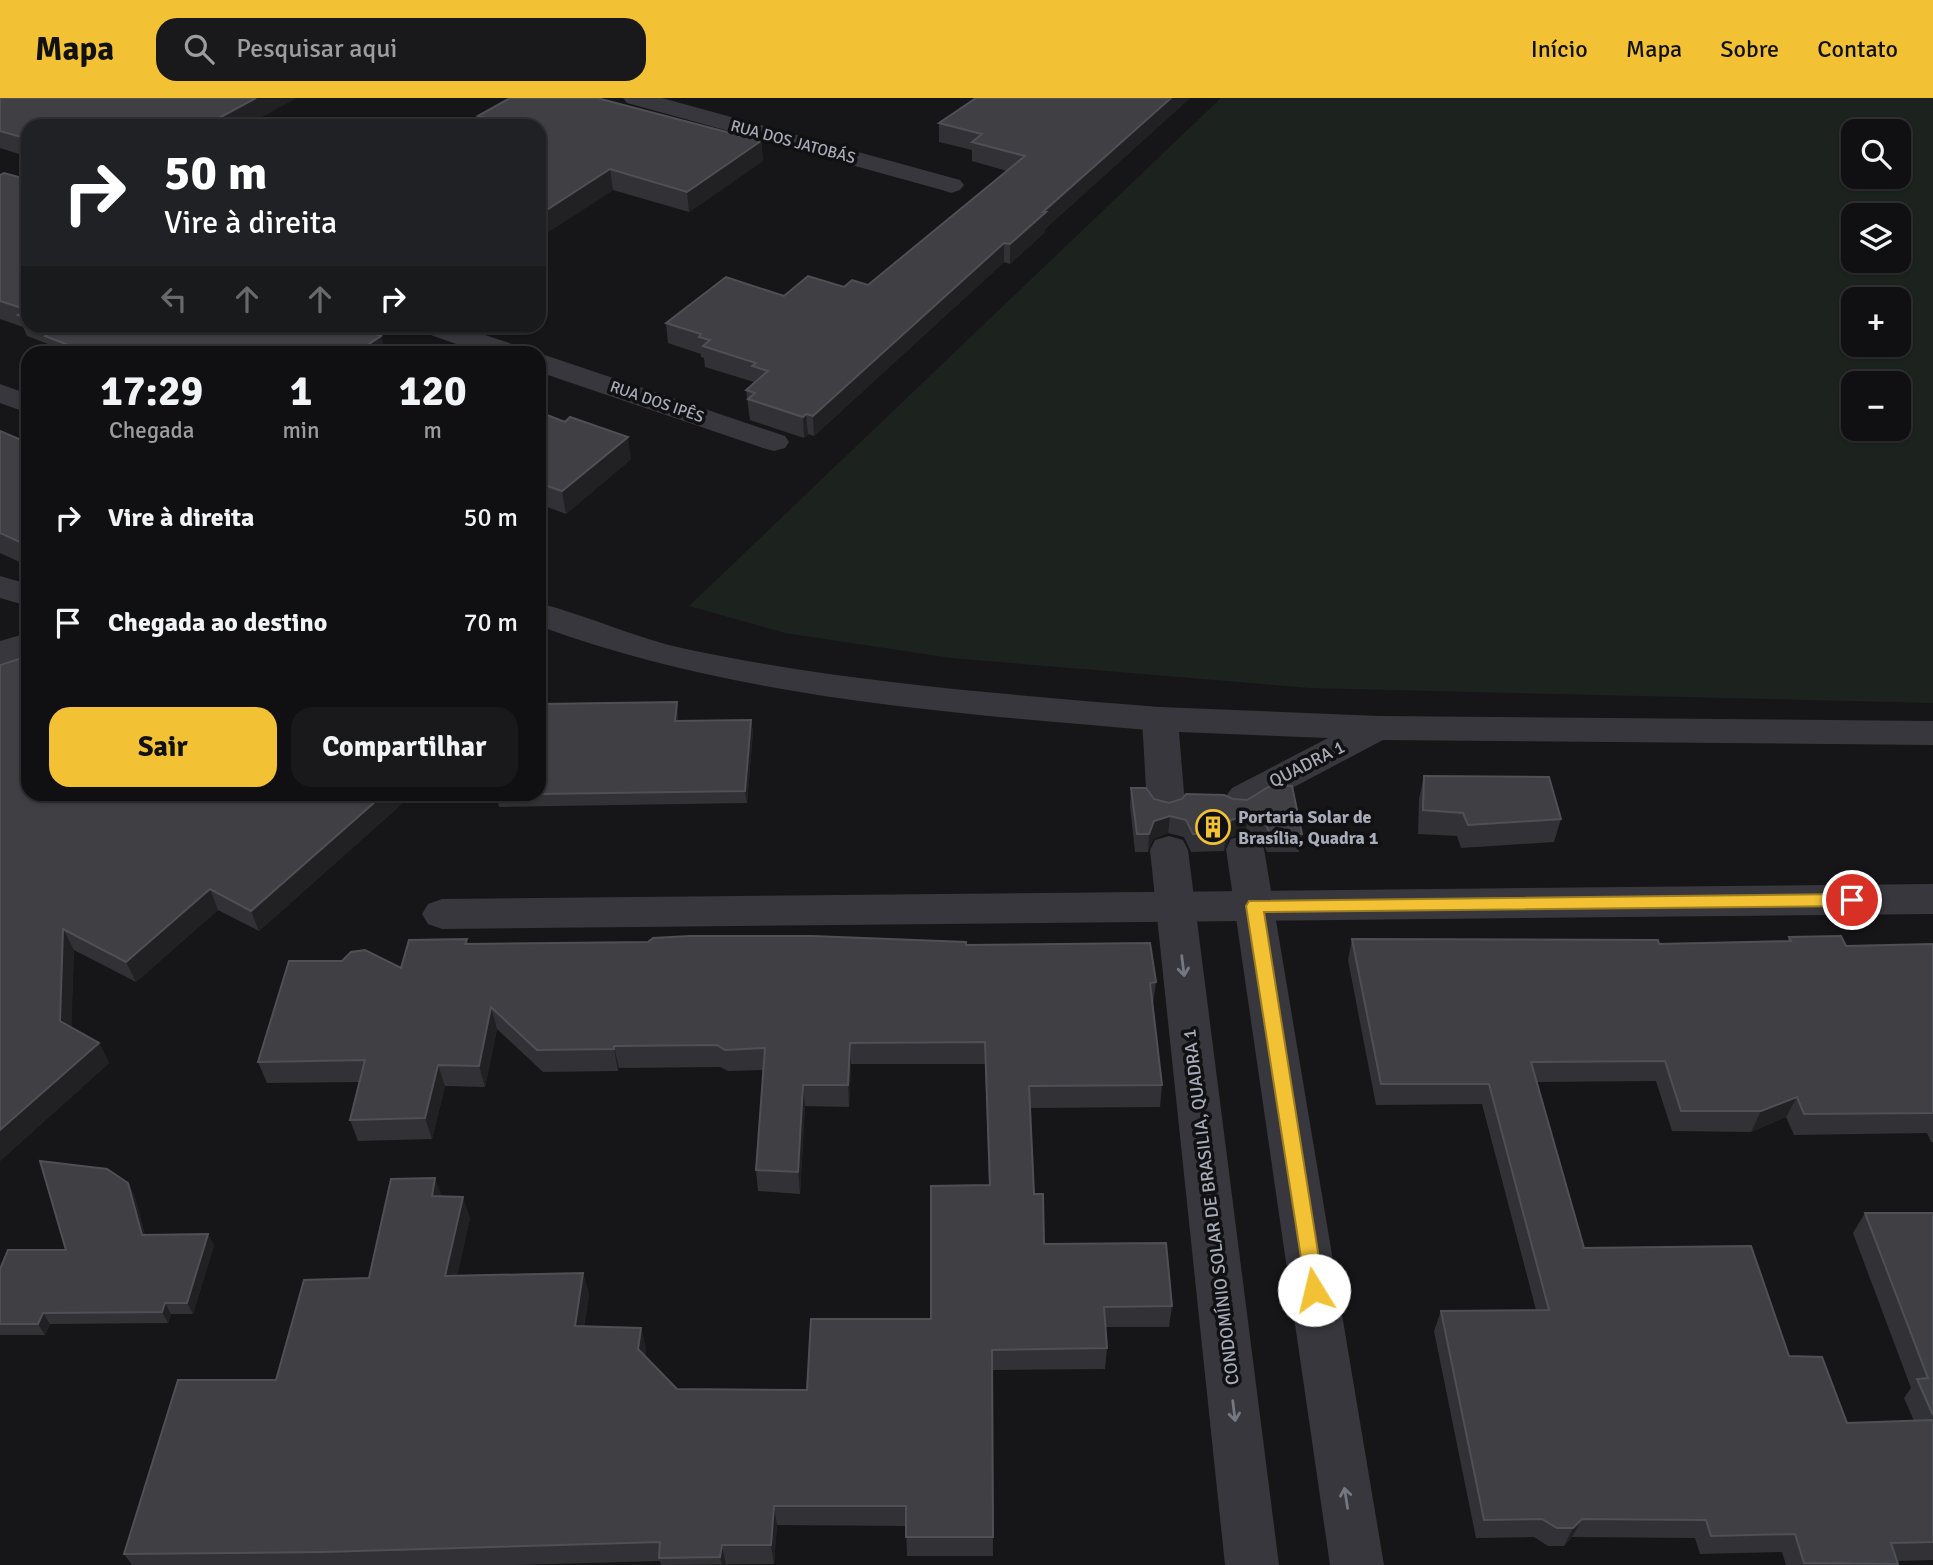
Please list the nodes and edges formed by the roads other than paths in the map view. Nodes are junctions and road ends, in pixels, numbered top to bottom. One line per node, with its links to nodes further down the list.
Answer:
1 (635, 98): 2 (street, RUA DOS JATOBÁS)
2 (951, 185)
3 (452, 333): 4 (street)
4 (491, 346)
5 (546, 364): 8 (street, RUA DOS IPÊS)
6 (0, 393): 7 (street)
7 (21, 401)
8 (774, 442)
9 (0, 586): 10 (street)
10 (21, 594)
11 (546, 617): 14 (street)
12 (21, 646): 13 (street)
13 (0, 653)
14 (1160, 719): 15 (street); 15 (street, QUADRA 1)
15 (1379, 728): 16 (street)
16 (1933, 733)
17 (1245, 849): 20 (street)
18 (1169, 850): 21 (street, CONDOMÍNIO SOLAR DE BRASILIA, QUADRA 1)
19 (1933, 899): 20 (street)
20 (1255, 906): 21 (street); 24 (street, one-way to 20)
21 (1176, 907): 22 (street); 23 (street, CONDOMÍNIO SOLAR DE BRASILIA, QUADRA 1, one-way to 23)
22 (442, 914)
23 (1252, 1565)
24 (1357, 1565)

